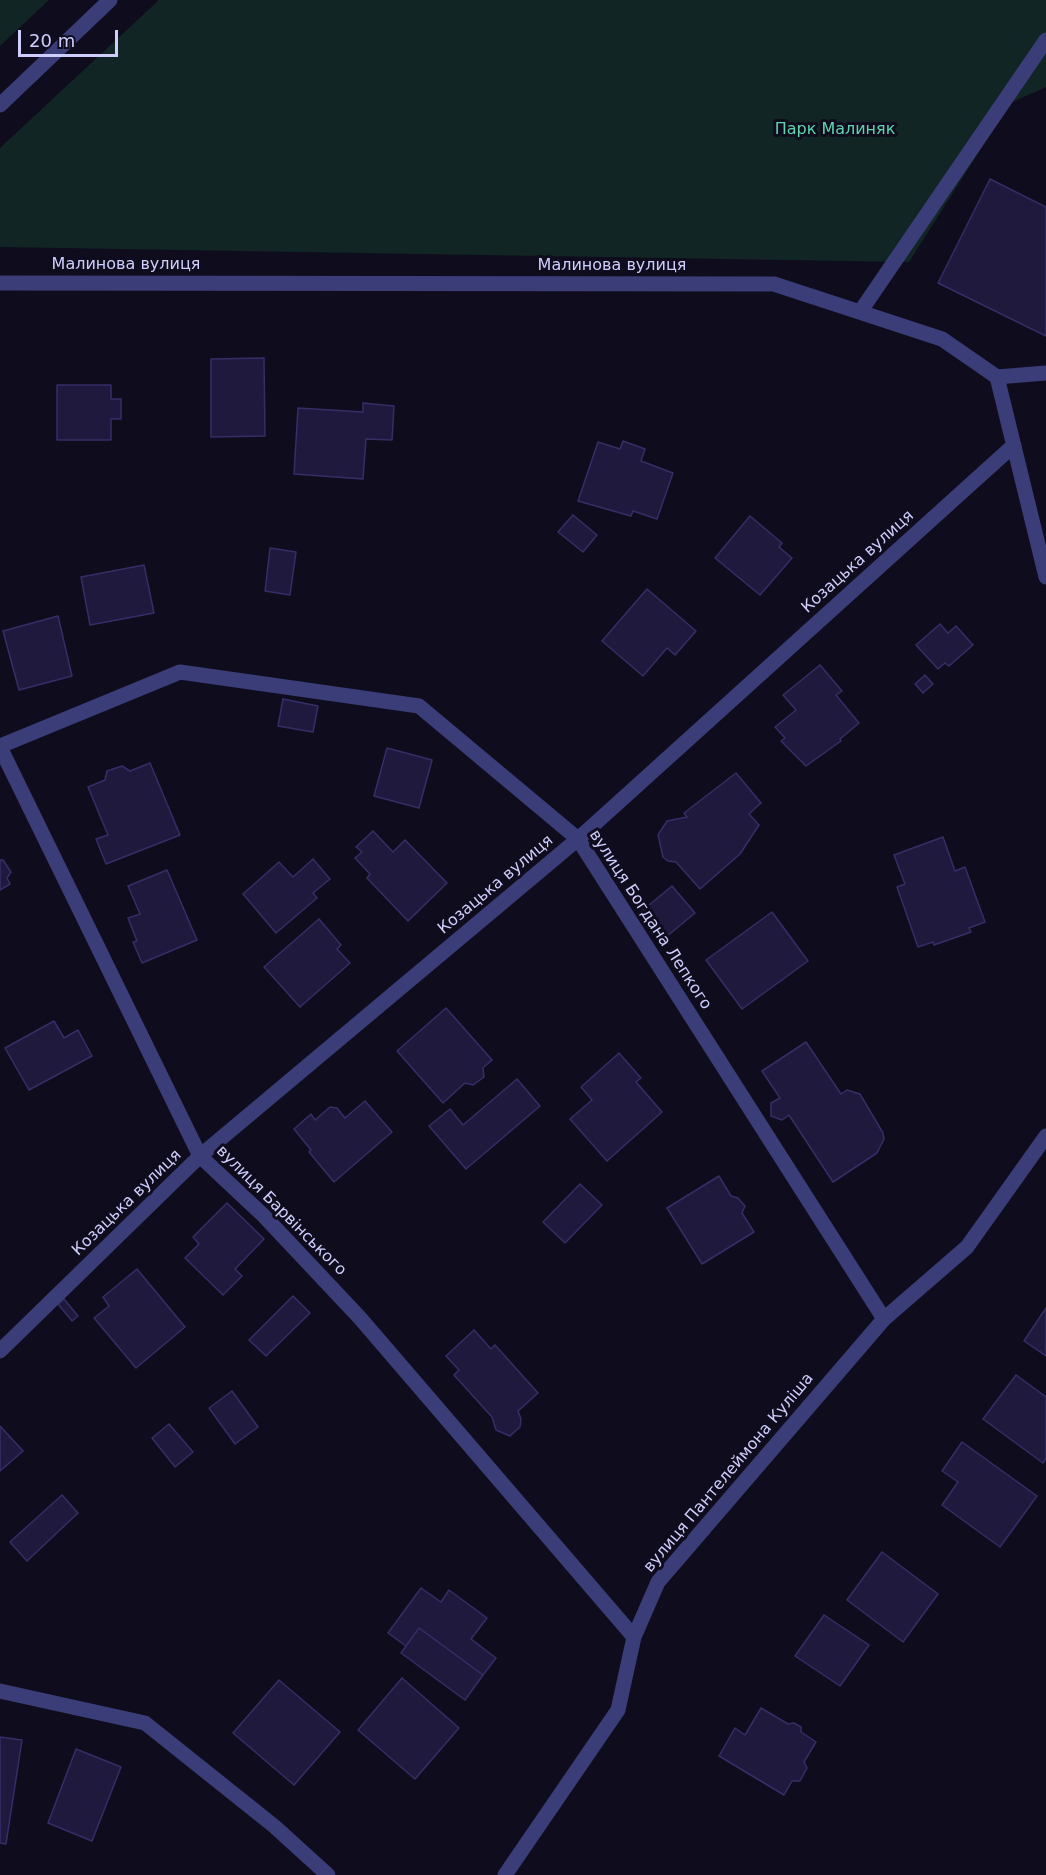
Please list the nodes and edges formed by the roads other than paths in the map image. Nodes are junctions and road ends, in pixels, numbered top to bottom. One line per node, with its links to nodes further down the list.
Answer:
1 (110, 0): 3 (street)
2 (1046, 40): 5 (street)
3 (0, 105)
4 (0, 283): 5 (street, Малинова вулиця)
5 (860, 312): 7 (street, Малинова вулиця)
6 (1046, 373): 7 (street)
7 (997, 377): 8 (street)
8 (1014, 445): 9 (street); 11 (street, Козацька вулиця)
9 (1046, 577)
10 (0, 746): 11 (street, вулиця Богдана Лепкого); 13 (street, вулиця Барвінського)
11 (578, 839): 13 (street, Козацька вулиця); 14 (street, вулиця Богдана Лепкого)
12 (1046, 1136): 14 (street, вулиця Пантелеймона Куліша)
13 (200, 1156): 15 (street, Козацька вулиця); 16 (street, вулиця Барвінського)
14 (884, 1319): 16 (street, вулиця Пантелеймона Куліша)
15 (0, 1351)
16 (634, 1637): 19 (street, вулиця Пантелеймона Куліша)
17 (0, 1691): 18 (street)
18 (328, 1875)
19 (505, 1875)

